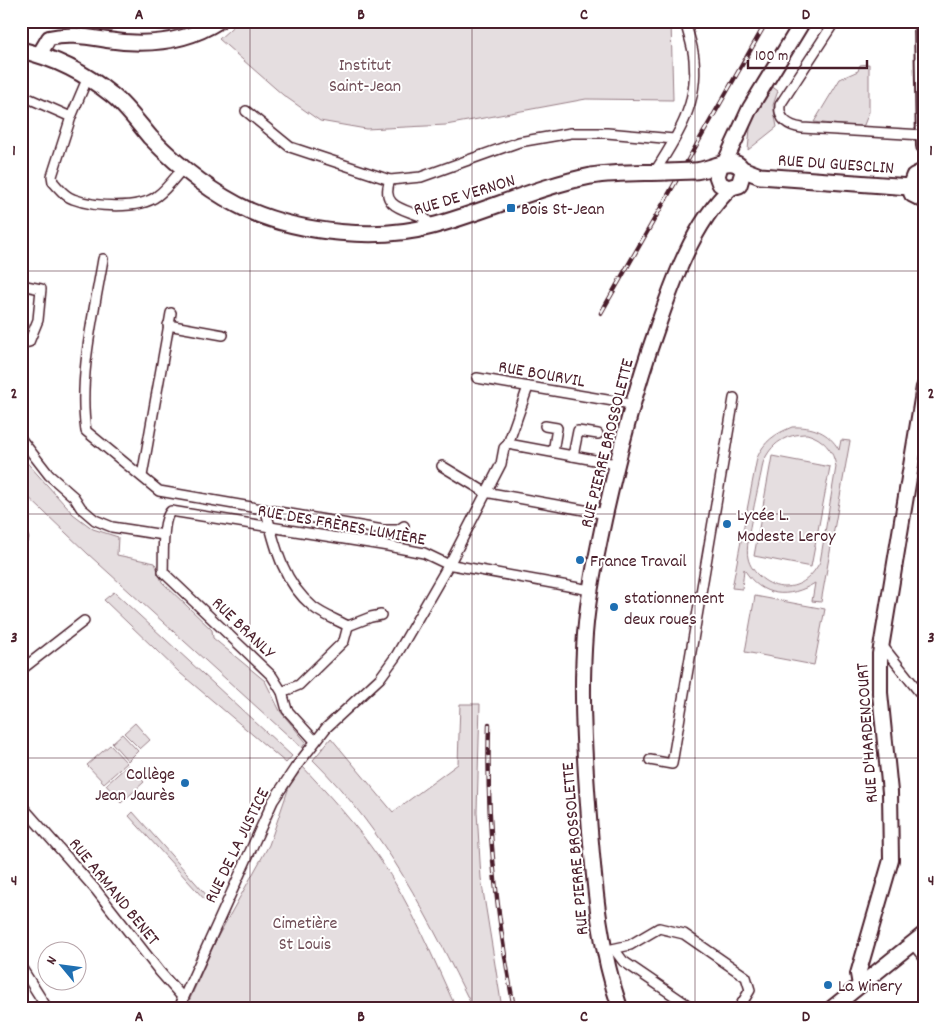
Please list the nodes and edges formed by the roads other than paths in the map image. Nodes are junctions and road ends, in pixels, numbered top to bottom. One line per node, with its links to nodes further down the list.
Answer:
1 (219, 21): 7 (main road)
2 (685, 21): 13 (street)
3 (803, 21): 18 (main road)
4 (831, 21): 12 (street)
5 (922, 21): 12 (main road)
6 (21, 50): 7 (main road, RUE DE VERNON)
7 (39, 55): 8 (main road, RUE DE VERNON)
8 (88, 77): 11 (street); 15 (main road, RUE DE VERNON)
9 (21, 95): 11 (street)
10 (246, 111): 19 (street)
11 (72, 117): 15 (street)
12 (924, 135): 14 (main road)
13 (674, 139): 17 (street); 19 (street)
14 (924, 146)
15 (184, 167): 22 (main road, RUE DE VERNON)
16 (924, 171): 20 (main road)
17 (660, 172): 18 (main road, RUE DE VERNON, bridge); 22 (main road, RUE DE VERNON)
18 (728, 177): 20 (main road, RUE DU GUESCLIN); 33 (main road, RUE PIERRE BROSSOLETTE)
19 (390, 180): 22 (street)
20 (910, 187): 21 (main road)
21 (924, 200)
22 (431, 226)
23 (103, 259): 42 (street)
24 (21, 285): 28 (street)
25 (170, 313): 26 (street)
26 (168, 325): 27 (street); 42 (street)
27 (224, 335)
28 (21, 344)
29 (478, 378): 30 (street, RUE BOURVIL)
30 (528, 387): 33 (street, RUE BOURVIL); 37 (street, RUE DE LA JUSTICE)
31 (924, 388): 54 (main road, RUE D'HARDENCOURT)
32 (734, 398): 59 (street)
33 (631, 404): 40 (main road, RUE PIERRE BROSSOLETTE)
34 (545, 426): 38 (street)
35 (598, 434): 39 (street)
36 (21, 439): 48 (street)
37 (508, 444): 38 (street); 43 (street, RUE DE LA JUSTICE)
38 (553, 452): 39 (street)
39 (573, 456): 40 (street)
40 (616, 464): 45 (main road, RUE PIERRE BROSSOLETTE)
41 (442, 466): 43 (street)
42 (142, 476): 44 (street)
43 (485, 492): 45 (street); 49 (street, RUE DE LA JUSTICE)
44 (266, 511): 46 (street); 47 (street)
45 (606, 514): 50 (main road, RUE PIERRE BROSSOLETTE)
46 (270, 526): 48 (street, RUE DES FRÈRES LUMIÈRE); 49 (street, RUE DES FRÈRES LUMIÈRE); 53 (street)
47 (404, 526)
48 (164, 535): 56 (street, RUE BRANLY)
49 (447, 564): 50 (street, RUE DES FRÈRES LUMIÈRE); 58 (street, RUE DE LA JUSTICE)
50 (590, 590): 63 (main road, RUE PIERRE BROSSOLETTE)
51 (381, 616): 53 (street)
52 (84, 621): 55 (street)
53 (348, 626): 56 (street)
54 (881, 644): 57 (street); 64 (main road, RUE D'HARDENCOURT)
55 (21, 670)
56 (282, 692): 58 (street, RUE BRANLY)
57 (924, 698)
58 (315, 741): 69 (street, RUE DE LA JUSTICE)
59 (650, 760)
60 (21, 805): 69 (street, RUE ARMAND BENET)
61 (924, 934): 62 (main road)
62 (912, 943): 65 (street); 67 (main road)
63 (608, 950): 72 (main road, RUE PIERRE BROSSOLETTE); 73 (street, RUE PIERRE BROSSOLETTE); 74 (street, RUE PIERRE BROSSOLETTE)
64 (863, 956): 67 (main road); 68 (main road, RUE D'HARDENCOURT)
65 (924, 958)
66 (22, 968): 70 (street)
67 (874, 974): 68 (main road)
68 (860, 985): 75 (main road)
69 (183, 998): 71 (street, RUE DE LA JUSTICE)
70 (48, 1008)
71 (179, 1008)
72 (620, 1008)
73 (692, 1008)
74 (739, 1008)
75 (832, 1008)

